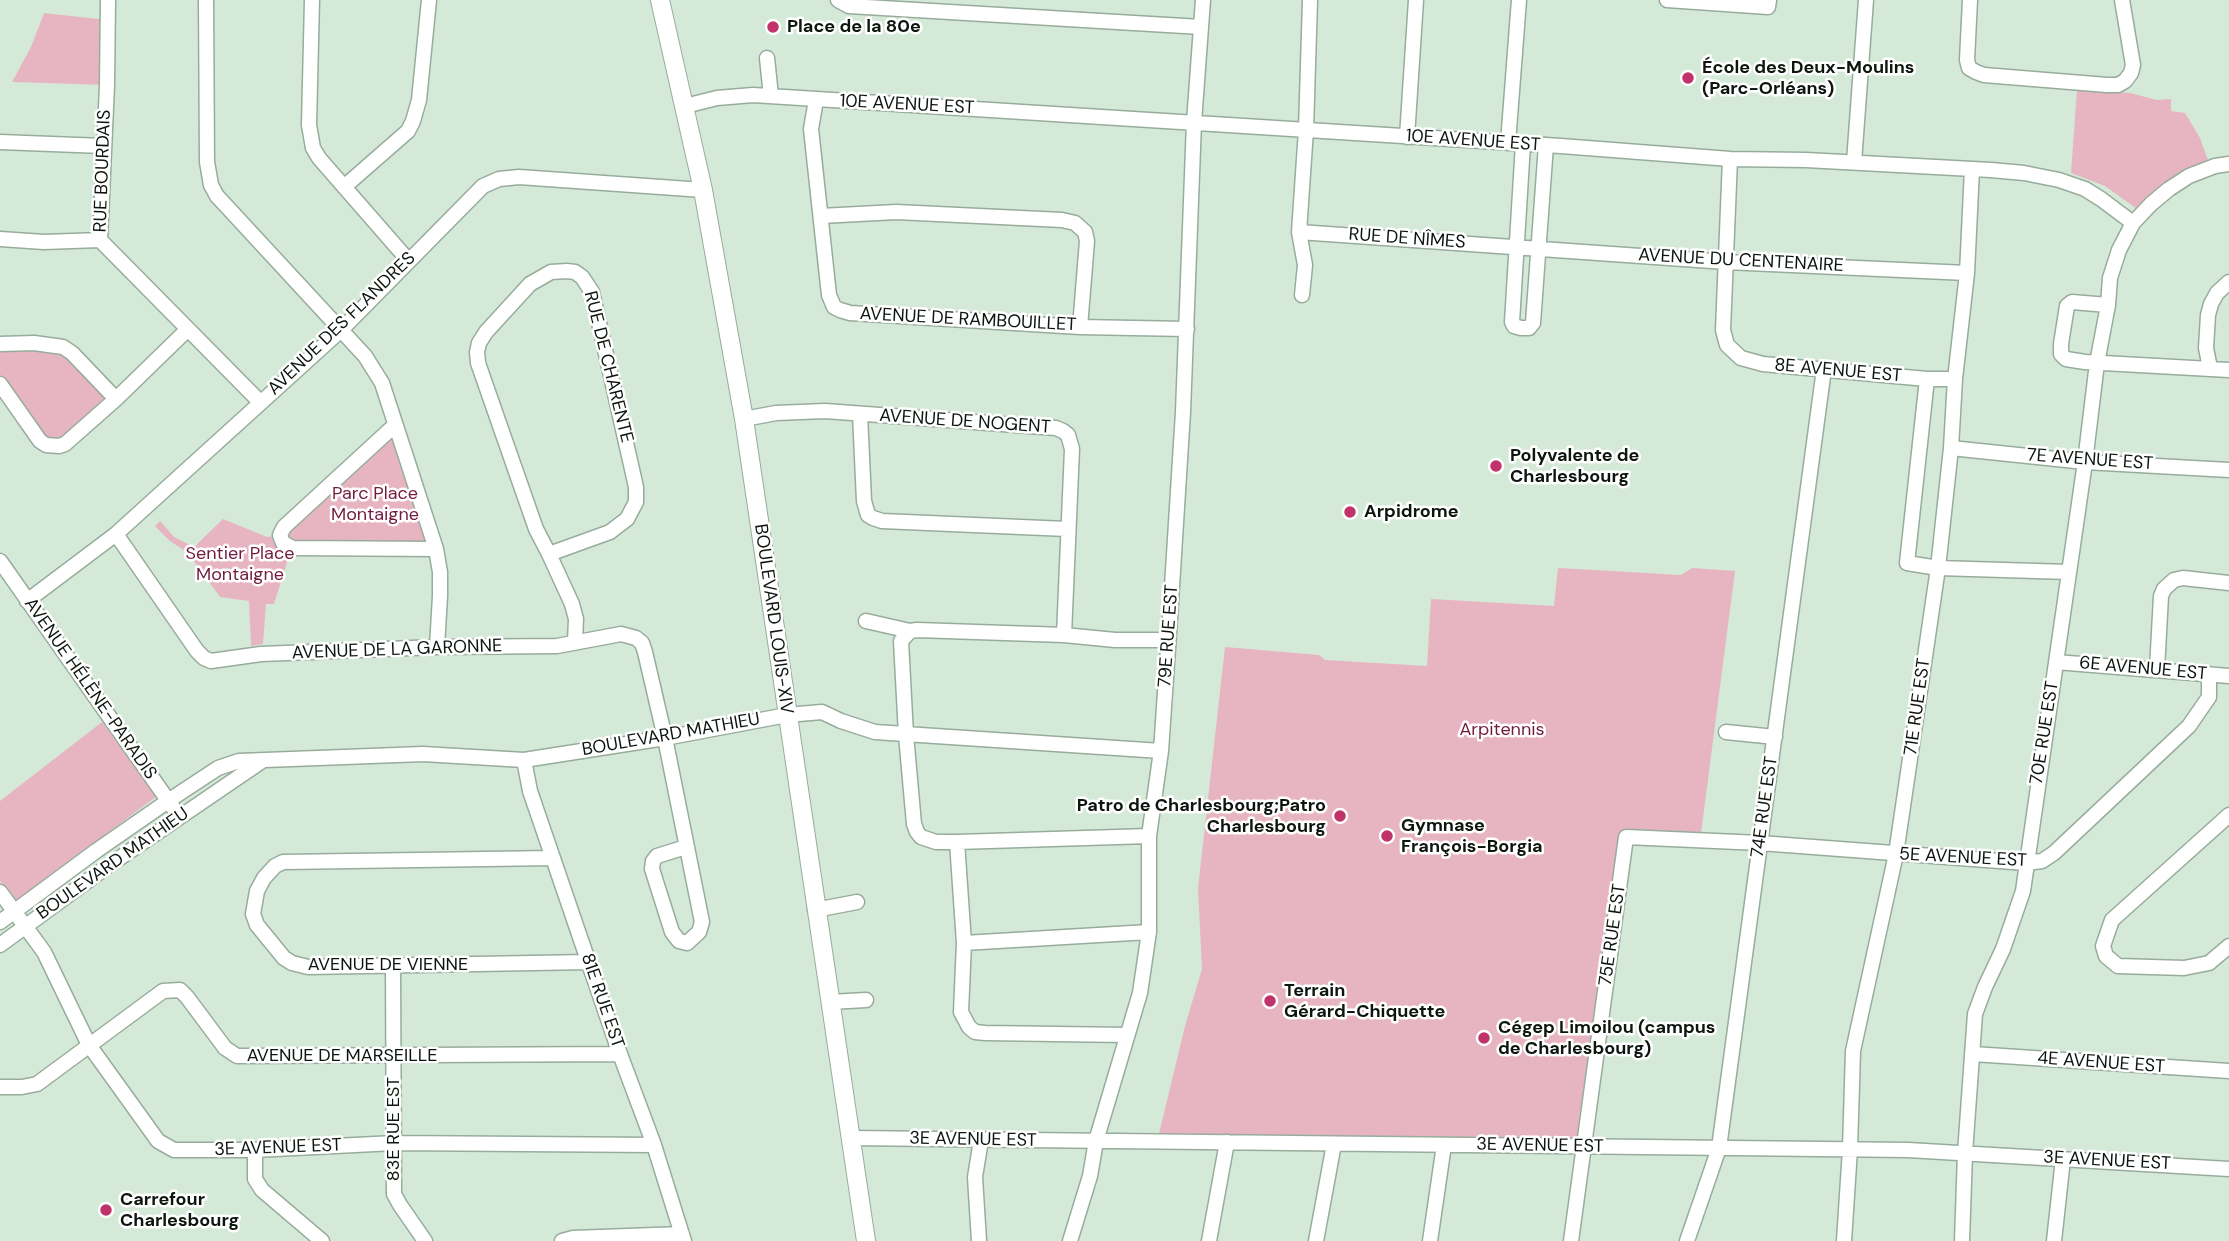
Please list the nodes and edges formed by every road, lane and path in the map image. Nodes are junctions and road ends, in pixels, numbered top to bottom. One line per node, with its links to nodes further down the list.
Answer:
1 (108, 0): 27 (street, RUE BOURDAIS)
2 (206, 0): 50 (street)
3 (312, 0): 32 (street)
4 (429, 0): 32 (street)
5 (660, 0): 20 (main road, BOULEVARD LOUIS-XIV)
6 (838, 0): 16 (street)
7 (1203, 0): 16 (street, 79E RUE EST)
8 (1310, 0): 22 (street)
9 (1416, 0): 23 (street)
10 (1519, 0): 25 (street)
11 (1667, 0): 15 (street)
12 (1866, 0): 29 (street)
13 (1970, 0): 14 (street)
14 (2123, 0)
15 (1768, 3)
16 (1201, 27): 21 (street, 79E RUE EST)
17 (767, 58): 18 (street)
18 (771, 96): 19 (street, 10E AVENUE EST); 20 (street, 10E AVENUE EST)
19 (816, 100): 21 (street, 10E AVENUE EST); 34 (street, AVENUE DE RAMBOUILLET)
20 (685, 106): 33 (main road, BOULEVARD LOUIS-XIV)
21 (1195, 122): 22 (street, 10E AVENUE EST); 48 (street, 79E RUE EST)
22 (1306, 130): 23 (street, 10E AVENUE EST); 36 (street)
23 (1407, 137): 25 (street, 10E AVENUE EST)
24 (0, 142): 27 (street)
25 (1516, 144): 26 (street, 10E AVENUE EST); 39 (street)
26 (1546, 145): 28 (street, 10E AVENUE EST); 40 (street)
27 (103, 146): 38 (street, RUE BOURDAIS)
28 (1730, 159): 29 (street, 10E AVENUE EST); 42 (street)
29 (1854, 162): 31 (street, 10E AVENUE EST)
30 (2229, 164): 35 (street)
31 (1972, 169): 35 (street, 10E AVENUE EST); 43 (street, 71E RUE EST)
32 (344, 187): 41 (street)
33 (703, 190): 41 (street, AVENUE DES FLANDRES); 62 (main road, BOULEVARD LOUIS-XIV)
34 (821, 216): 47 (street, AVENUE DE RAMBOUILLET); 47 (street)
35 (2133, 223): 46 (street, 70E RUE EST)
36 (1299, 232): 39 (street, RUE DE NÎMES); 45 (street)
37 (0, 239): 38 (street)
38 (100, 240): 49 (street, RUE BOURDAIS)
39 (1516, 247): 40 (street, AVENUE DU CENTENAIRE); 40 (street)
40 (1538, 249): 42 (street, AVENUE DU CENTENAIRE)
41 (408, 260): 50 (street, AVENUE DES FLANDRES)
42 (1726, 262): 43 (street, AVENUE DU CENTENAIRE); 54 (street, 8E AVENUE EST)
43 (1967, 273): 57 (street, 71E RUE EST)
44 (2229, 282): 53 (street)
45 (1302, 295)
46 (2108, 305): 52 (street, 70E RUE EST); 52 (street)
47 (1080, 327): 48 (street, AVENUE DE RAMBOUILLET)
48 (1186, 329): 79 (street, 79E RUE EST)
49 (187, 330): 59 (street); 60 (street, RUE BOURDAIS)
50 (341, 330): 60 (street, AVENUE DES FLANDRES); 63 (street)
51 (0, 344): 59 (street)
52 (2097, 363): 53 (street); 65 (street, 70E RUE EST)
53 (2210, 368): 55 (street)
54 (1824, 369): 56 (street, 8E AVENUE EST); 89 (street, 74E RUE EST)
55 (2229, 370)
56 (1927, 379): 57 (street, 8E AVENUE EST); 72 (street)
57 (1955, 379): 64 (street, 71E RUE EST)
58 (0, 384): 59 (street)
59 (116, 399)
60 (260, 402): 68 (street, AVENUE DES FLANDRES)
61 (860, 414): 62 (street, AVENUE DE NOGENT); 67 (street); 67 (street, AVENUE DE NOGENT)
62 (744, 419): 86 (main road, BOULEVARD LOUIS-XIV)
63 (394, 426): 69 (street); 69 (street)
64 (1951, 448): 65 (street, 7E AVENUE EST); 72 (street, 71E RUE EST)
65 (2085, 462): 66 (street, 7E AVENUE EST); 73 (street, 70E RUE EST)
66 (2229, 470)
67 (1067, 529): 78 (street, AVENUE DE NOGENT)
68 (116, 534): 75 (street, AVENUE DES FLANDRES); 81 (street, AVENUE DE LA GARONNE)
69 (436, 549): 81 (street)
70 (549, 554): 70 (street, RUE DE CHARENTE); 80 (street, RUE DE CHARENTE)
71 (0, 561): 75 (street, AVENUE HÉLÈNE-PARADIS)
72 (1938, 568): 73 (street); 102 (street, 71E RUE EST)
73 (2069, 572): 82 (street, 70E RUE EST)
74 (2229, 583): 83 (street)
75 (27, 601): 94 (street, AVENUE HÉLÈNE-PARADIS)
76 (866, 621): 77 (street)
77 (909, 631): 78 (street); 88 (street)
78 (1064, 635): 79 (street)
79 (1168, 640): 91 (street, 79E RUE EST)
80 (575, 642): 81 (street, AVENUE DE LA GARONNE); 90 (street, AVENUE DE LA GARONNE)
81 (437, 647)
82 (2056, 662): 83 (street, 6E AVENUE EST); 104 (street, 70E RUE EST)
83 (2157, 669): 84 (street, 6E AVENUE EST)
84 (2209, 674): 85 (street, 6E AVENUE EST); 104 (street, 5E AVENUE EST)
85 (2229, 676)
86 (787, 715): 88 (street, BOULEVARD MATHIEU); 90 (street, BOULEVARD MATHIEU); 107 (main road, BOULEVARD LOUIS-XIV)
87 (1726, 732): 89 (street)
88 (906, 735): 91 (street, BOULEVARD MATHIEU); 99 (street)
89 (1775, 737): 100 (street, 74E RUE EST)
90 (665, 738): 92 (street, BOULEVARD MATHIEU); 101 (street)
91 (1161, 751): 97 (street, 79E RUE EST)
92 (524, 760): 93 (street, BOULEVARD MATHIEU); 103 (street, 81E RUE EST)
93 (262, 761): 94 (street, BOULEVARD MATHIEU); 96 (street, BOULEVARD MATHIEU)
94 (168, 801): 96 (street, AVENUE HÉLÈNE-PARADIS); 108 (street, BOULEVARD MATHIEU)
95 (2229, 815): 114 (street)
96 (180, 818): 110 (street, BOULEVARD MATHIEU)
97 (1149, 836): 99 (street); 111 (street, 79E RUE EST)
98 (1626, 837): 100 (street, 5E AVENUE EST); 134 (street, 75E RUE EST)
99 (957, 842): 112 (street)
100 (1760, 843): 102 (street, 5E AVENUE EST); 135 (street, 74E RUE EST)
101 (686, 847): 101 (street)
102 (1896, 854): 104 (street, 5E AVENUE EST); 136 (street, 71E RUE EST)
103 (553, 858): 115 (street, 81E RUE EST); 116 (street, AVENUE DE VIENNE)
104 (2025, 863): 122 (street, 70E RUE EST)
105 (0, 892): 108 (street, 3E AVENUE EST)
106 (857, 902): 107 (street)
107 (815, 910): 118 (main road, BOULEVARD LOUIS-XIV)
108 (15, 911): 109 (street, BOULEVARD MATHIEU); 110 (street, 3E AVENUE EST)
109 (0, 922)
110 (25, 926): 113 (street, BOULEVARD MATHIEU); 120 (street, 3E AVENUE EST)
111 (1149, 932): 112 (street); 119 (street, 79E RUE EST)
112 (964, 943): 119 (street)
113 (0, 945)
114 (2229, 946)
115 (589, 962): 116 (street, AVENUE DE VIENNE); 121 (street, 81E RUE EST)
116 (393, 965): 123 (street, 83E RUE EST)
117 (866, 1000): 118 (street)
118 (830, 1002): 126 (main road, BOULEVARD LOUIS-XIV)
119 (1127, 1035): 128 (street, 79E RUE EST)
120 (89, 1045): 123 (street, AVENUE DE MARSEILLE); 125 (street, AVENUE DE MARSEILLE); 137 (street, 3E AVENUE EST)
121 (620, 1054): 123 (street, AVENUE DE MARSEILLE); 132 (street, 81E RUE EST)
122 (1973, 1054): 124 (street, 4E AVENUE EST); 138 (street, 70E RUE EST)
123 (393, 1056): 130 (street, 83E RUE EST)
124 (2229, 1071)
125 (0, 1087)
126 (851, 1138): 127 (street, 3E AVENUE EST); 145 (main road, BOULEVARD LOUIS-XIV)
127 (981, 1140): 128 (street, 3E AVENUE EST); 146 (street)
128 (1096, 1141): 129 (street, 3E AVENUE EST); 147 (street, 79E RUE EST)
129 (1227, 1142): 131 (street, 3E AVENUE EST); 148 (street)
130 (395, 1143): 132 (street, 3E AVENUE EST); 137 (street, 3E AVENUE EST); 143 (street, 83E RUE EST)
131 (1334, 1144): 133 (street, 3E AVENUE EST); 149 (street)
132 (654, 1145): 141 (street, 81E RUE EST)
133 (1444, 1145): 134 (street, 3E AVENUE EST); 150 (street)
134 (1584, 1146): 135 (street, 3E AVENUE EST); 151 (street, 75E RUE EST)
135 (1719, 1148): 136 (street, 3E AVENUE EST); 152 (street, 74E RUE EST)
136 (1850, 1149): 138 (street, 3E AVENUE EST); 153 (street, 71E RUE EST)
137 (255, 1150): 142 (street)
138 (1965, 1153): 139 (street, 3E AVENUE EST); 154 (street, 70E RUE EST)
139 (2063, 1159): 140 (street, 3E AVENUE EST); 155 (street)
140 (2229, 1169)
141 (683, 1238): 144 (street)
142 (322, 1241)
143 (425, 1241)
144 (562, 1241)
145 (866, 1241)
146 (979, 1241)
147 (1070, 1241)
148 (1209, 1241)
149 (1316, 1241)
150 (1430, 1241)
151 (1571, 1241)
152 (1687, 1241)
153 (1844, 1241)
154 (1962, 1241)
155 (2054, 1241)

